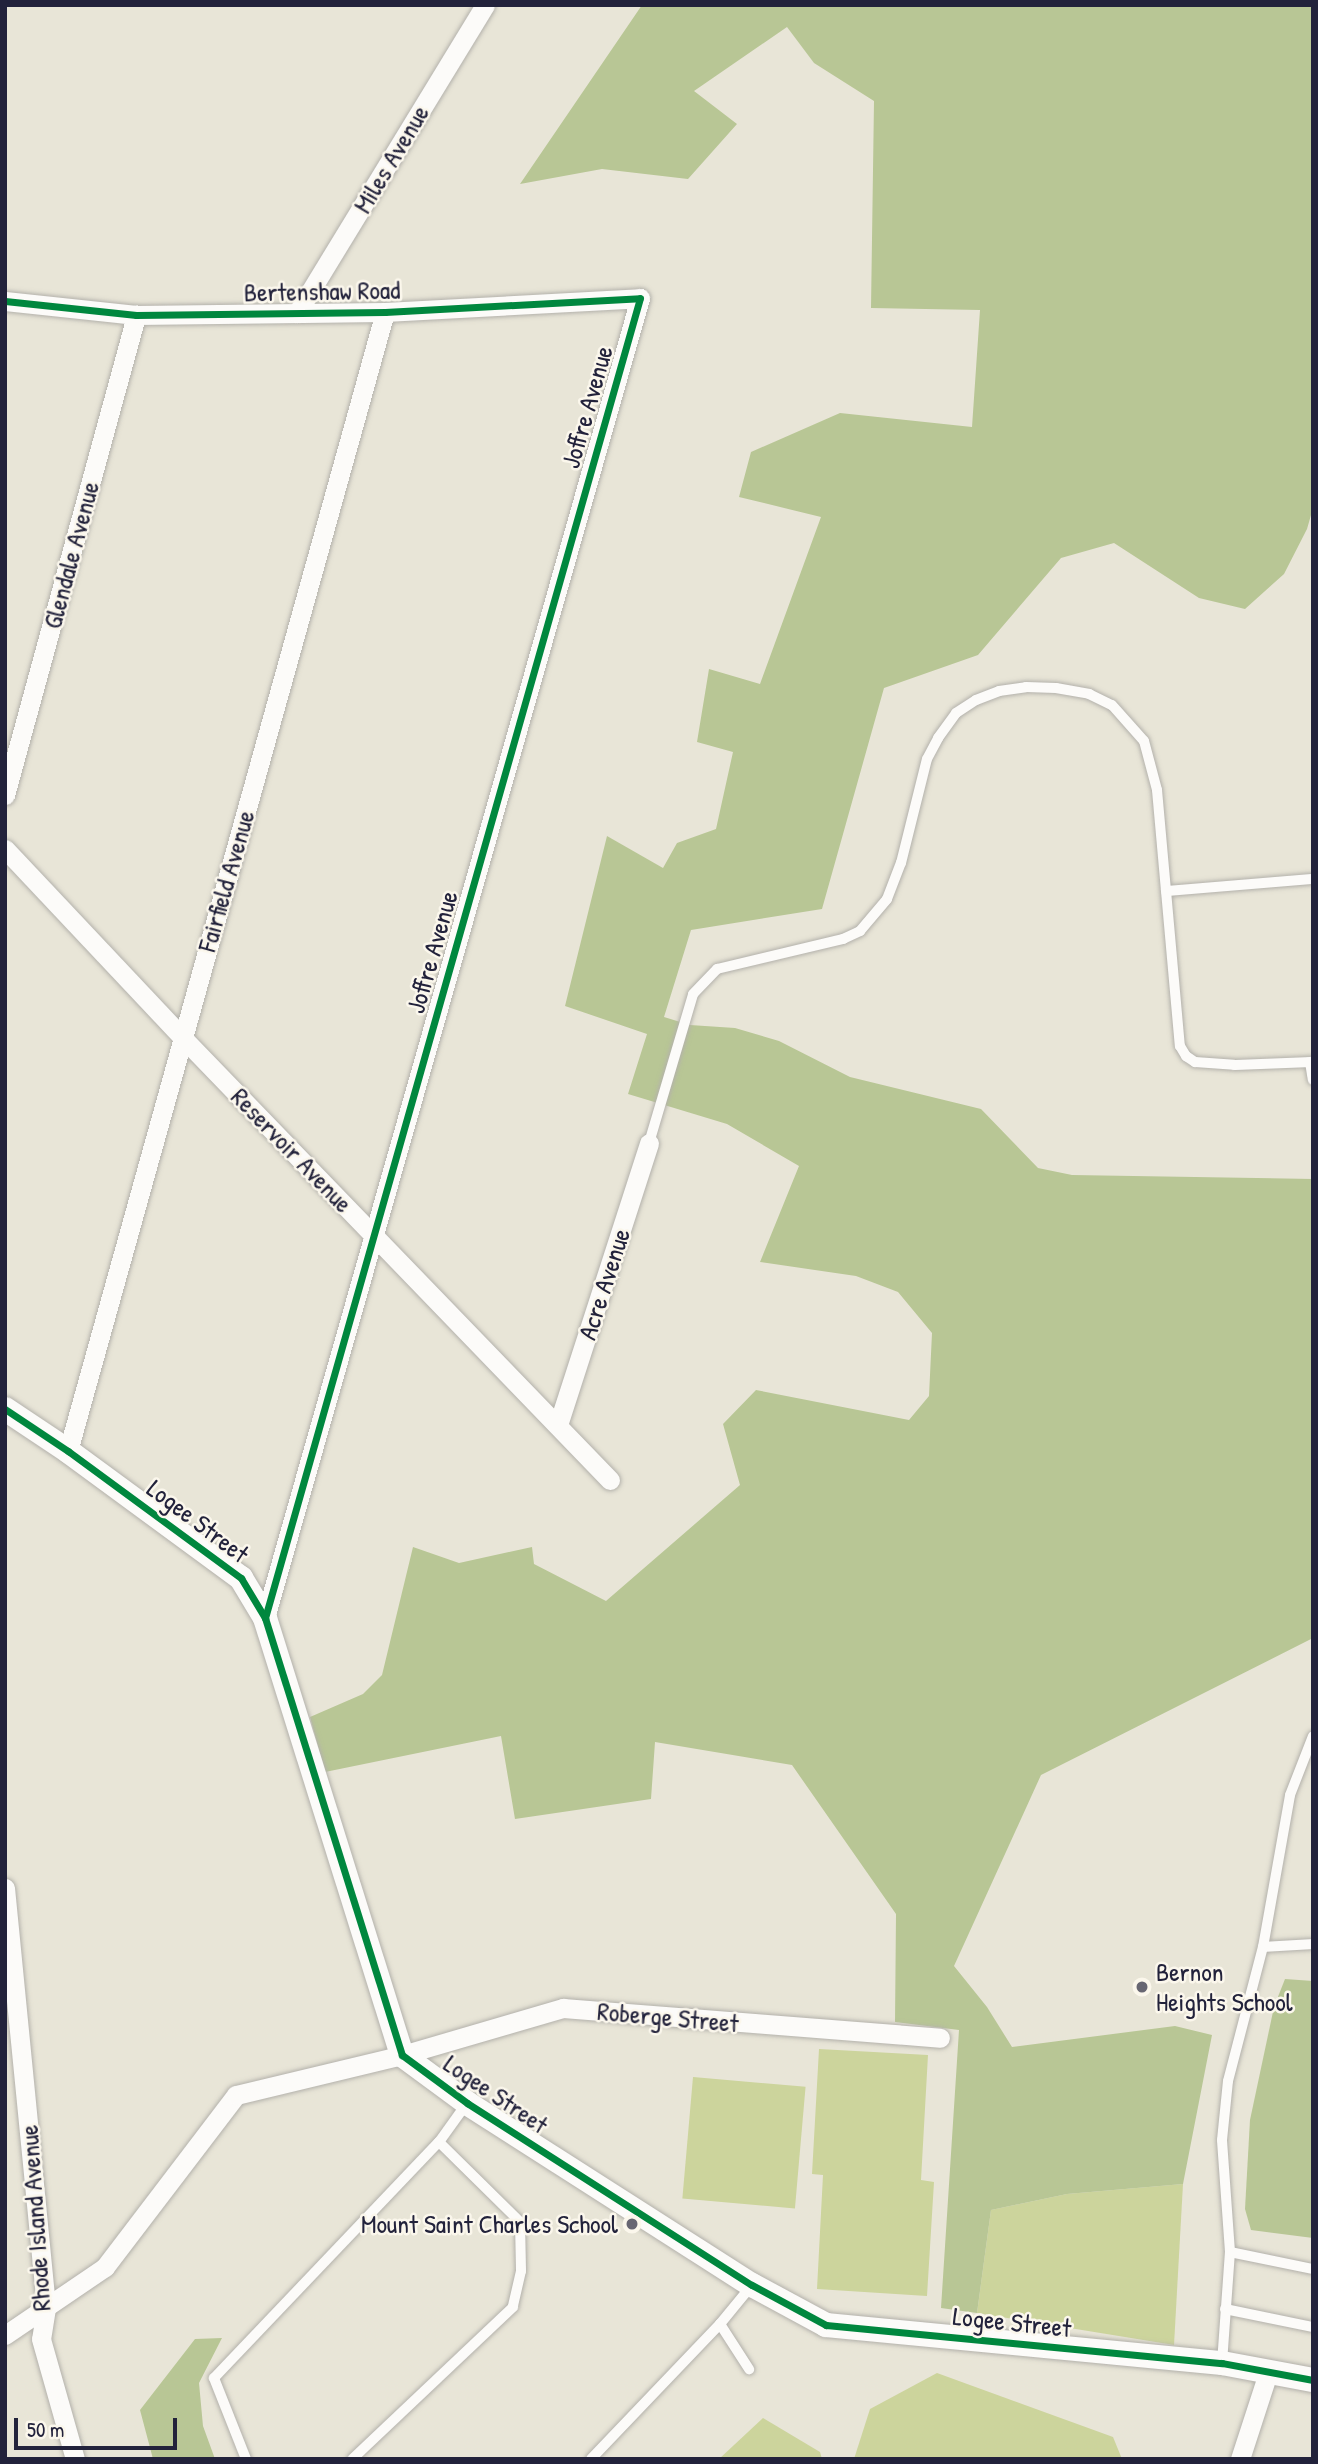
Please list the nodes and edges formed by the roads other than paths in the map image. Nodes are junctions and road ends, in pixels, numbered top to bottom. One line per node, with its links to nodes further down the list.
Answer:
1 (485, 5): 5 (street, Miles Avenue)
2 (640, 298): 4 (street, Bertenshaw Road); 15 (street, Joffre Avenue)
3 (5, 301): 6 (street, Bertenshaw Road)
4 (385, 312): 5 (street, Bertenshaw Road); 11 (street, Fairfield Avenue)
5 (297, 313): 6 (street, Bertenshaw Road)
6 (136, 315): 7 (street, Glendale Avenue)
7 (5, 795)
8 (5, 849): 11 (street, Reservoir Avenue)
9 (1313, 879): 10 (lane)
10 (1166, 891): 12 (lane); 14 (lane)
11 (182, 1037): 15 (street, Reservoir Avenue); 18 (street, Fairfield Avenue)
12 (1311, 1062): 13 (lane)
13 (1313, 1080)
14 (649, 1143): 17 (street, Acre Avenue)
15 (372, 1232): 17 (street, Reservoir Avenue); 20 (street, Joffre Avenue)
16 (5, 1409): 18 (street, Logee Street)
17 (558, 1425): 19 (street, Reservoir Avenue)
18 (68, 1451): 20 (street, Logee Street)
19 (610, 1479)
20 (265, 1618): 26 (street, Logee Street)
21 (1313, 1736): 24 (lane)
22 (5, 1888): 32 (street, Rhode Island Avenue)
23 (1313, 1944): 24 (lane)
24 (1263, 1947): 29 (lane)
25 (940, 2038): 26 (street, Roberge Street)
26 (402, 2055): 27 (street, Logee Street); 32 (street, Roberge Street)
27 (467, 2103): 28 (lane); 31 (street, Logee Street)
28 (439, 2143): 42 (lane); 43 (lane)
29 (1230, 2252): 30 (lane); 33 (lane)
30 (1313, 2269)
31 (752, 2285): 34 (lane); 37 (street, Logee Street)
32 (46, 2308): 36 (street, Roberge Street); 41 (street, Rhode Island Avenue)
33 (1225, 2309): 35 (lane); 37 (lane)
34 (720, 2323): 38 (lane); 44 (lane)
35 (1313, 2327)
36 (5, 2335)
37 (1222, 2363): 39 (street, Logee Street)
38 (749, 2370)
39 (1269, 2370): 40 (street, Logee Street); 45 (street)
40 (1313, 2380)
41 (75, 2459)
42 (246, 2459)
43 (352, 2459)
44 (591, 2459)
45 (1240, 2459)

